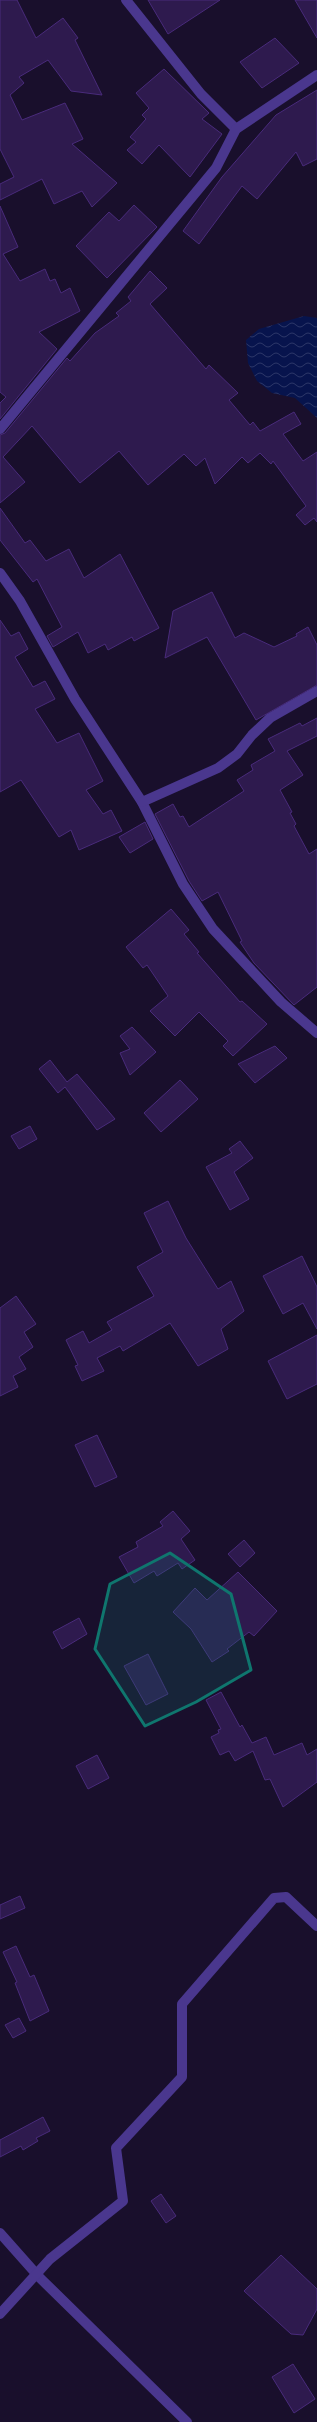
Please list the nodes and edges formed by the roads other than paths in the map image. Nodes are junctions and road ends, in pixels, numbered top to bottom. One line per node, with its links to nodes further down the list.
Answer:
1 (126, 0): 3 (street)
2 (317, 75): 3 (street)
3 (236, 129): 4 (street)
4 (0, 429)
5 (0, 574): 7 (street)
6 (317, 691): 7 (street)
7 (142, 802): 8 (street)
8 (317, 1033)
9 (317, 1926): 11 (street)
10 (0, 2233): 12 (street)
11 (0, 2314)
12 (188, 2422)

